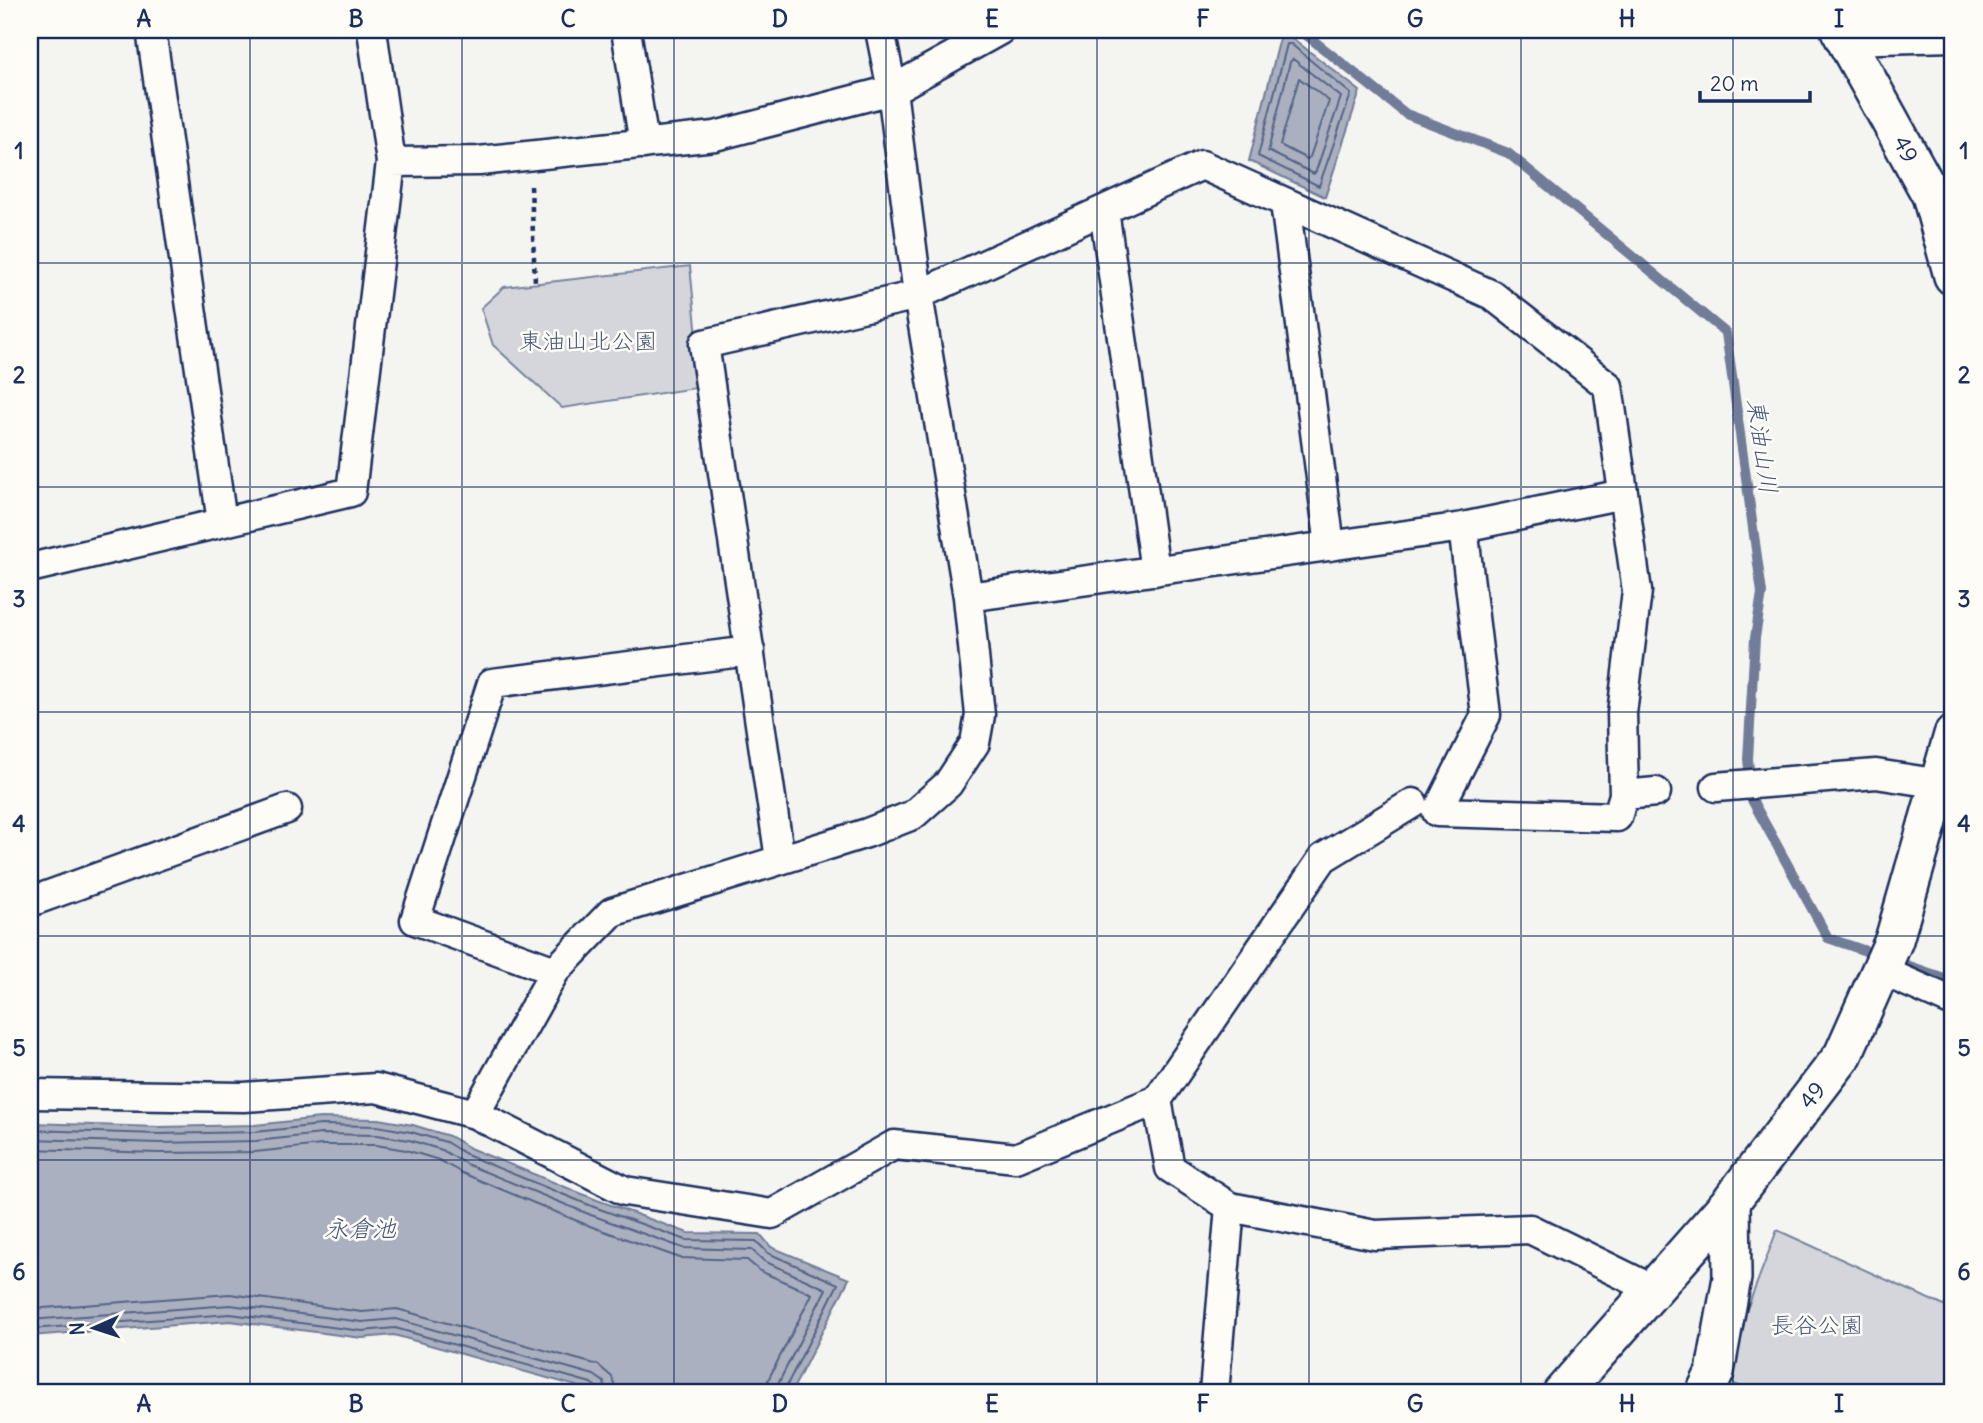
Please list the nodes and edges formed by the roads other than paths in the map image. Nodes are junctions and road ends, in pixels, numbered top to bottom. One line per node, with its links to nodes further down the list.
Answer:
1 (151, 30): 17 (street)
2 (372, 30): 10 (street)
3 (626, 30): 9 (street)
4 (880, 30): 8 (street)
5 (1000, 30): 8 (street)
6 (1843, 35): 7 (street); 11 (street, 49 / 49)
7 (1953, 37)
8 (892, 90): 9 (street); 15 (street)
9 (644, 144): 10 (street)
10 (391, 162): 17 (street)
11 (1942, 196): 14 (street, 49 / 49)
12 (1285, 203): 13 (street); 16 (street); 19 (street)
13 (1104, 210): 15 (street); 21 (street)
14 (1953, 276)
15 (918, 295): 22 (street); 23 (street)
16 (1623, 494): 18 (street); 28 (street)
17 (222, 522): 20 (street)
18 (1463, 527): 19 (street); 28 (street)
19 (1330, 546): 21 (street)
20 (30, 568)
21 (1155, 570): 22 (street)
22 (968, 597): 31 (street)
23 (750, 651): 31 (street); 33 (street)
24 (1953, 736): 25 (street, 49 / 49)
25 (1947, 784): 26 (street); 34 (street, 49 / 49)
26 (1723, 786)
27 (1656, 792): 28 (street)
28 (1624, 795)
29 (1413, 803): 37 (street)
30 (287, 810): 32 (street)
31 (780, 859): 33 (street)
32 (30, 902)
33 (555, 971): 38 (street)
34 (1880, 971): 35 (street); 39 (street, 49 / 49)
35 (1953, 1002)
36 (30, 1094): 38 (street)
37 (1157, 1100): 38 (street); 40 (street)
38 (475, 1114)
39 (1731, 1201): 41 (street, 49 / 49); 44 (street)
40 (1230, 1207): 41 (street); 42 (street)
41 (1654, 1290): 43 (street, 49 / 49)
42 (1214, 1393)
43 (1562, 1393)
44 (1705, 1393)

